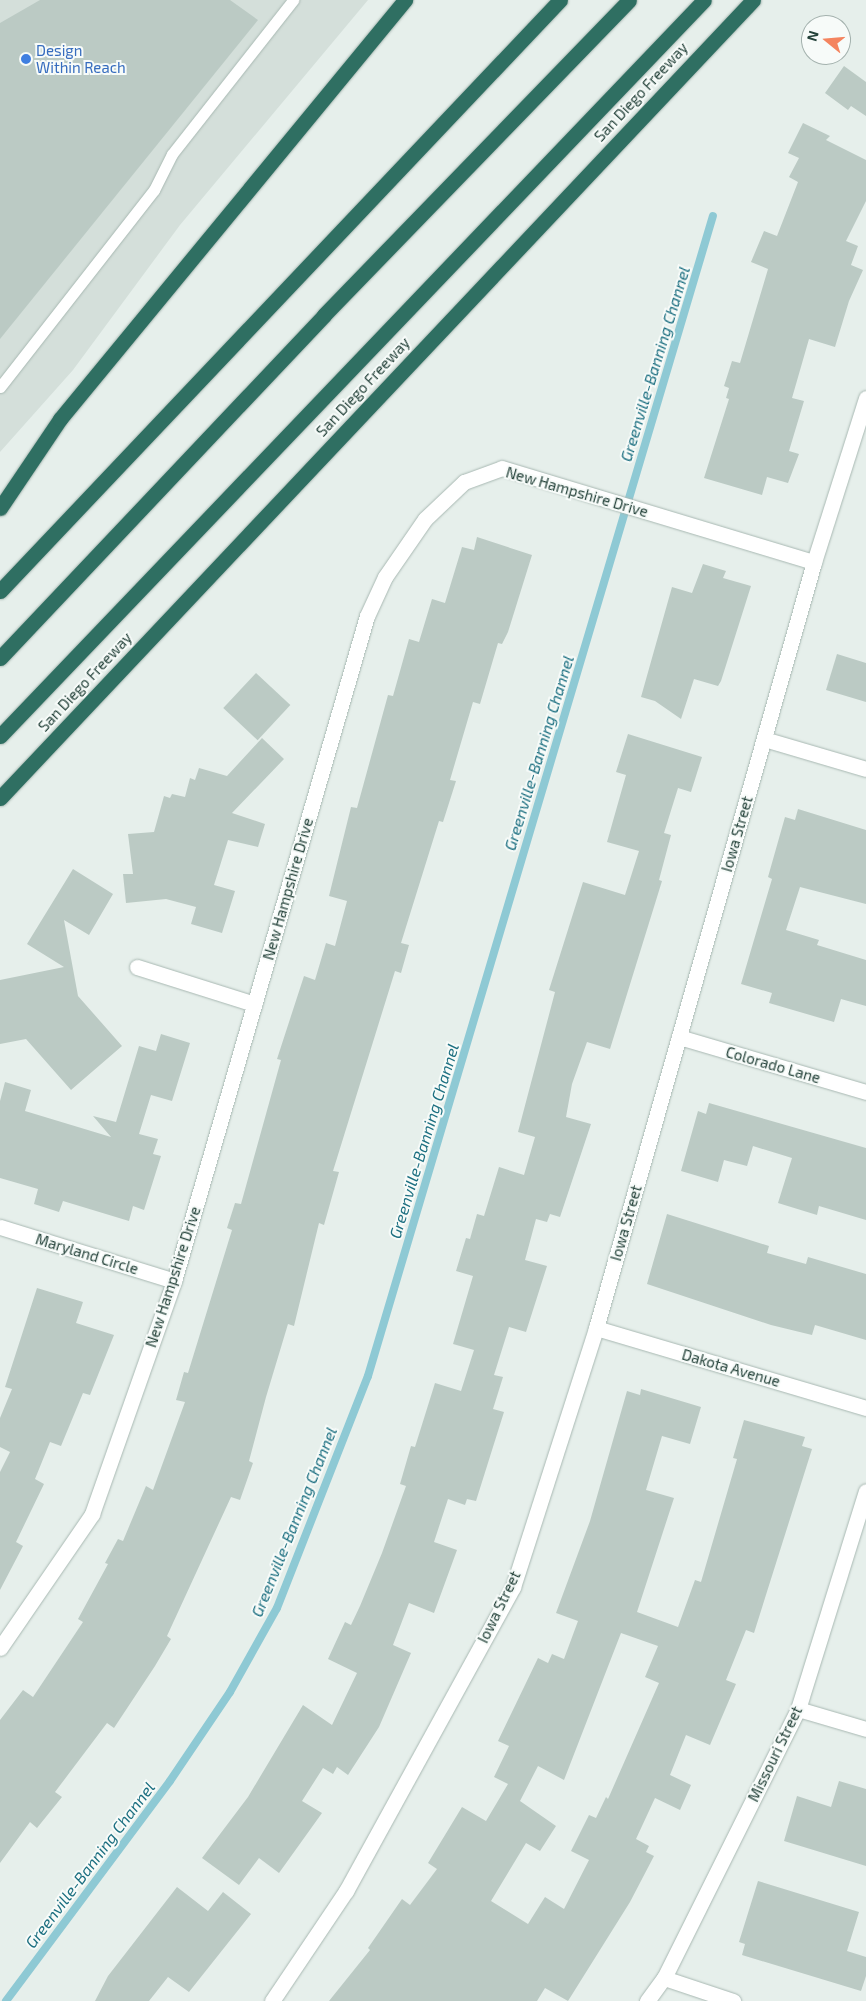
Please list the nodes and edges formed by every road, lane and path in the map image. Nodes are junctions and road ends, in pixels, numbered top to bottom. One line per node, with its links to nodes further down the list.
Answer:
1 (293, 0): 7 (lane)
2 (405, 0): 9 (highway)
3 (560, 0): 11 (highway)
4 (629, 0): 12 (highway)
5 (704, 0): 13 (highway)
6 (752, 0): 16 (highway, San Diego Freeway)
7 (0, 387)
8 (866, 398): 10 (street, Iowa Street)
9 (0, 508)
10 (814, 562): 14 (street, Iowa Street); 18 (street, New Hampshire Drive)
11 (0, 591)
12 (0, 658)
13 (0, 736)
14 (764, 739): 15 (street); 19 (street, Iowa Street)
15 (866, 769)
16 (0, 798)
17 (137, 967): 18 (street)
18 (254, 1004): 22 (street, New Hampshire Drive)
19 (679, 1037): 20 (street, Colorado Lane); 23 (street, Iowa Street)
20 (866, 1092)
21 (0, 1227): 22 (street, Maryland Circle)
22 (174, 1281): 26 (street, New Hampshire Drive)
23 (596, 1328): 24 (street, Dakota Avenue); 30 (street, Iowa Street)
24 (866, 1408)
25 (866, 1491): 27 (street, Missouri Street)
26 (0, 1648)
27 (798, 1709): 28 (street); 29 (street, Missouri Street)
28 (866, 1729)
29 (664, 1978): 31 (street, Missouri Street); 32 (street)
30 (272, 2001)
31 (647, 2001)
32 (733, 2001)

